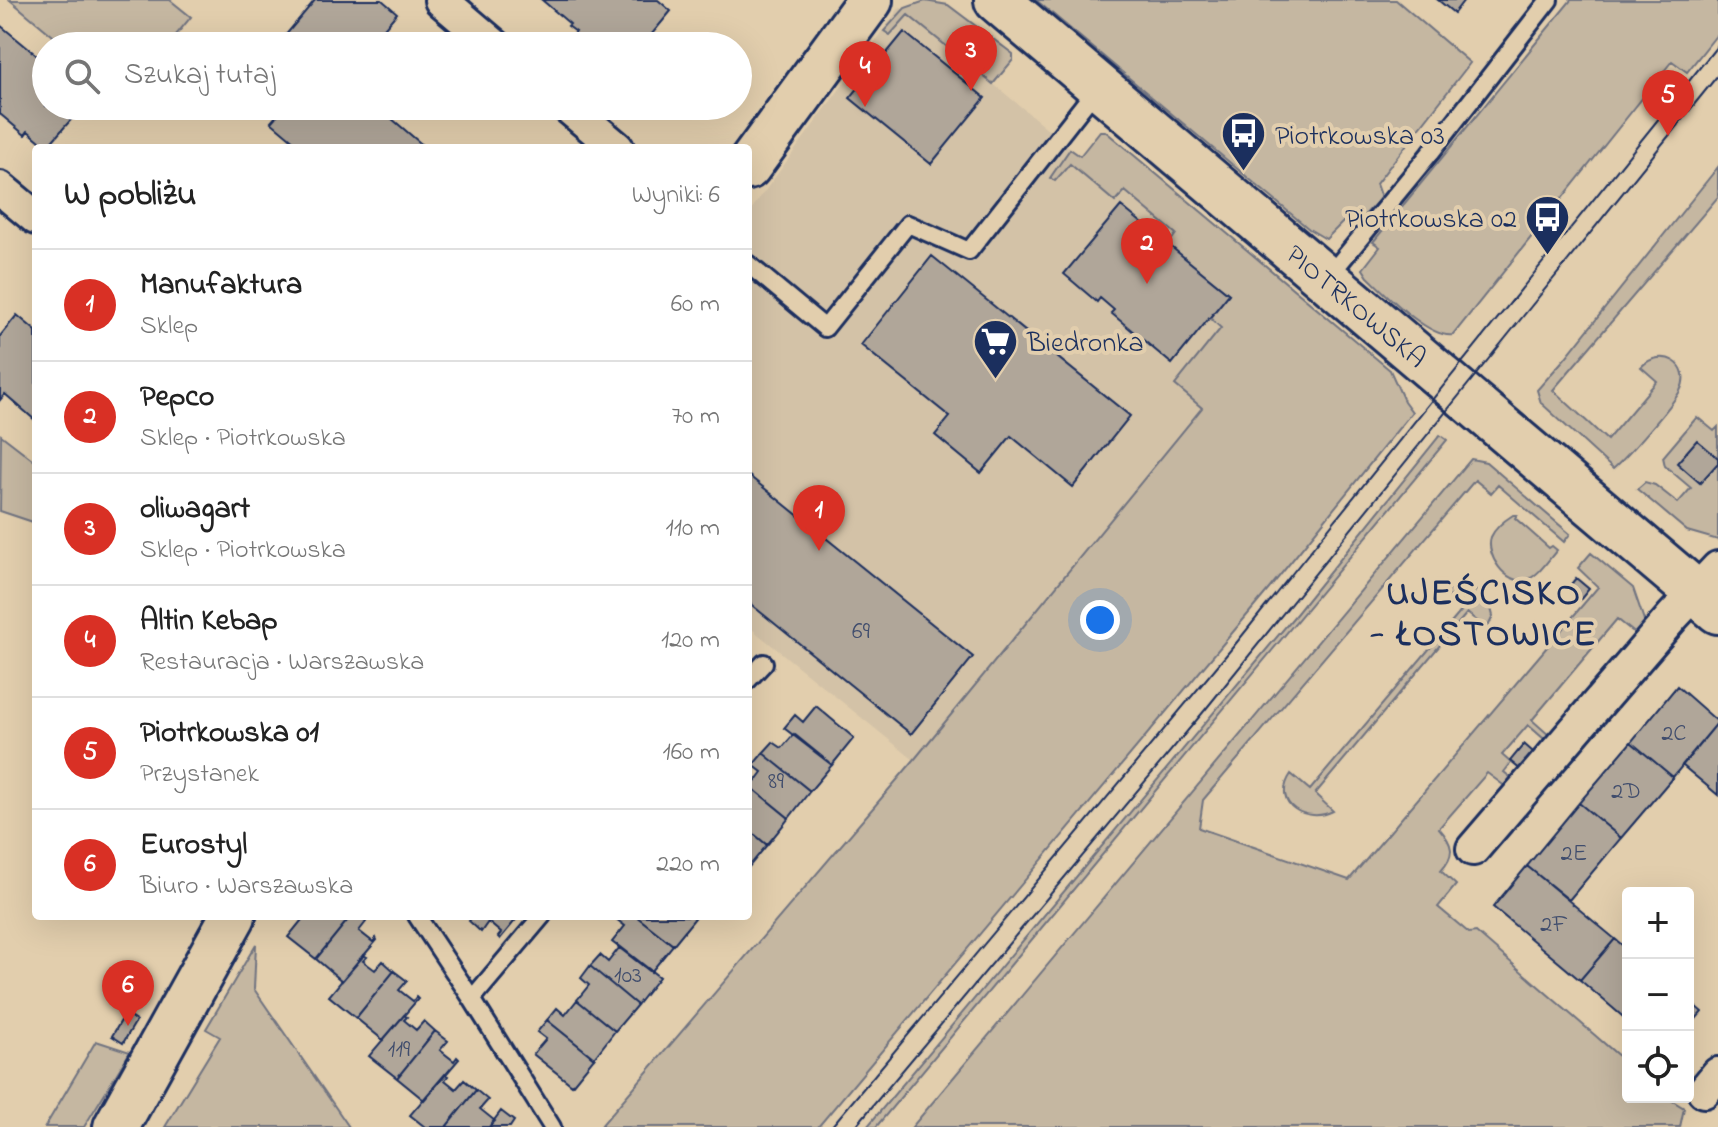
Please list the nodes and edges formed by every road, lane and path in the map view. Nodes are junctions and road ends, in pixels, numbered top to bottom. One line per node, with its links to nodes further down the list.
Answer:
1 (441, 0): 5 (street)
2 (870, 0): 9 (street)
3 (997, 0): 6 (street, PIOTRKOWSKA)
4 (1549, 0): 13 (lane)
5 (479, 32)
6 (1098, 86): 12 (lane); 13 (street, PIOTRKOWSKA)
7 (584, 120): 8 (street)
8 (612, 144)
9 (752, 162)
10 (0, 188): 11 (street)
11 (32, 215)
12 (752, 267)
13 (1326, 278): 14 (street, PIOTRKOWSKA)
14 (1710, 591): 17 (street)
15 (764, 663): 16 (lane)
16 (752, 676)
17 (1473, 849)
18 (231, 920): 22 (street)
19 (420, 920): 21 (lane)
20 (539, 920): 21 (lane)
21 (472, 999): 23 (lane)
22 (116, 1127)
23 (552, 1127)

